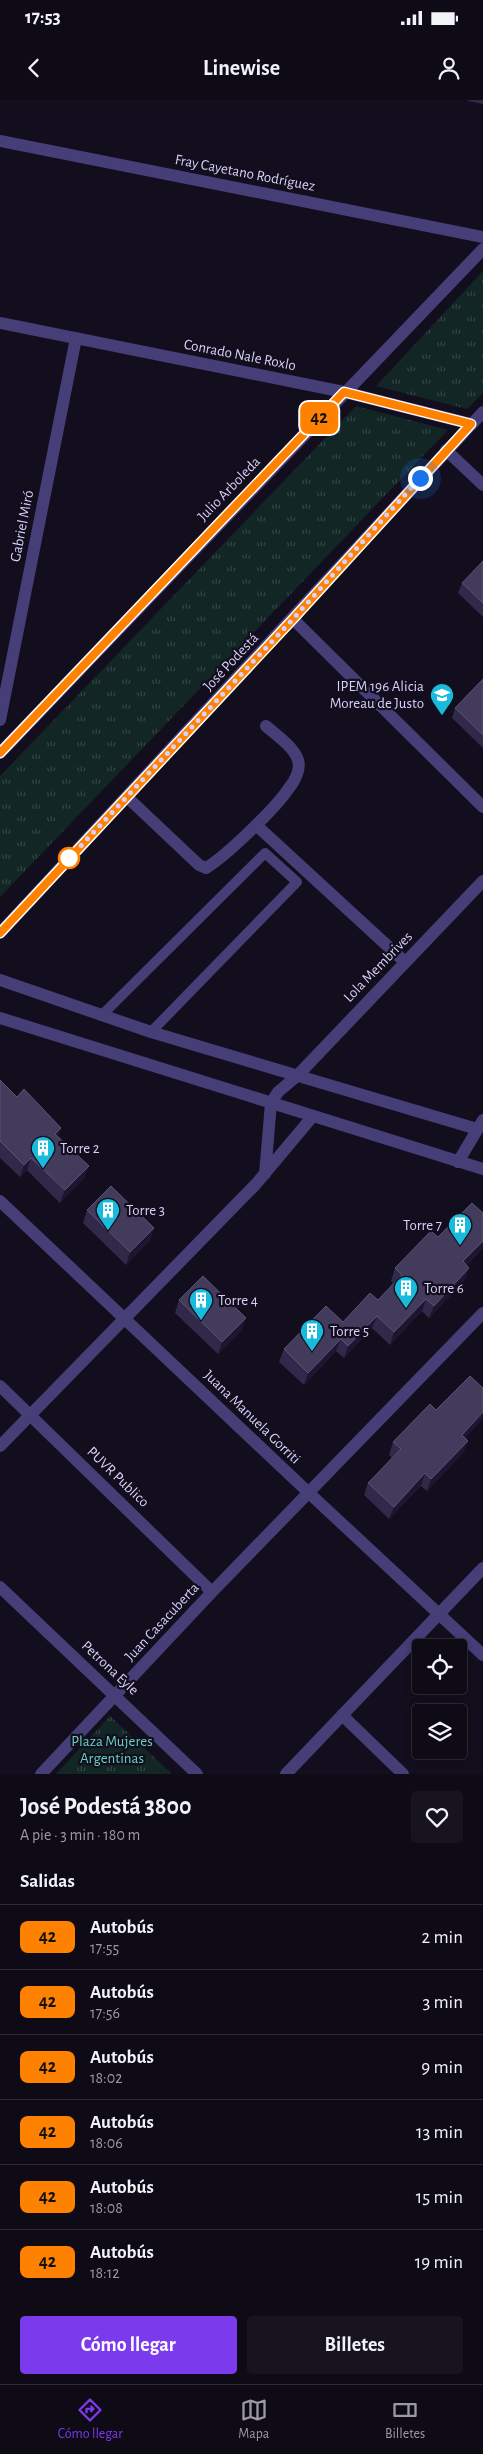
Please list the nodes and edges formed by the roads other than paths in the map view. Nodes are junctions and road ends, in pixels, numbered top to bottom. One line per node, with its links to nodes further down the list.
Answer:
1 (0, 141): 2 (street, Fray Cayetano Rodríguez)
2 (483, 237)
3 (483, 249): 6 (street, Julio Arboleda)
4 (0, 324): 5 (street, Conrado Nale Roxlo)
5 (76, 338): 6 (street, Conrado Nale Roxlo); 12 (street, Gabriel Miró)
6 (344, 392): 8 (street, Conrado Nale Roxlo); 14 (street, Julio Arboleda)
7 (483, 412): 8 (street, José Podestá)
8 (471, 424): 9 (street, José Podestá)
9 (446, 450): 10 (street); 11 (street, José Podestá)
10 (483, 485)
11 (293, 619): 15 (street, José Podestá); 16 (street)
12 (0, 720)
13 (266, 726): 17 (street)
14 (0, 753)
15 (127, 796): 17 (street); 19 (street, José Podestá)
16 (483, 807)
17 (256, 825): 20 (street)
18 (483, 881): 20 (street, Lola Membrives)
19 (0, 933)
20 (405, 962): 25 (street, Lola Membrives)
21 (0, 980): 22 (street)
22 (101, 1016): 24 (street); 24 (lane)
23 (0, 1018): 26 (street)
24 (151, 1032): 25 (street)
25 (297, 1076): 26 (street, Lola Membrives); 28 (street)
26 (271, 1103): 27 (street); 31 (street)
27 (313, 1116): 29 (street); 31 (street)
28 (480, 1124): 29 (street)
29 (458, 1162): 30 (street)
30 (483, 1170)
31 (265, 1174): 34 (street)
32 (0, 1201): 34 (street, Juana Manuela Gorriti)
33 (483, 1313): 38 (street, Juan Casacuberta)
34 (124, 1317): 36 (street); 38 (street, Juana Manuela Gorriti)
35 (0, 1386): 36 (street, PUVR Publico)
36 (30, 1415): 37 (street); 41 (street, PUVR Publico)
37 (0, 1446)
38 (308, 1493): 41 (street, Juan Casacuberta); 42 (street, Juana Manuela Gorriti)
39 (483, 1568): 42 (street)
40 (0, 1587): 44 (street, Petrona Eyle)
41 (212, 1592): 44 (street, Juan Casacuberta)
42 (438, 1613): 43 (street, Juana Manuela Gorriti); 45 (street)
43 (483, 1655)
44 (115, 1696): 46 (street, Juan Casacuberta); 47 (street, Petrona Eyle)
45 (342, 1715): 48 (street); 49 (street)
46 (41, 1774)
47 (197, 1774)
48 (286, 1774)
49 (403, 1774)

